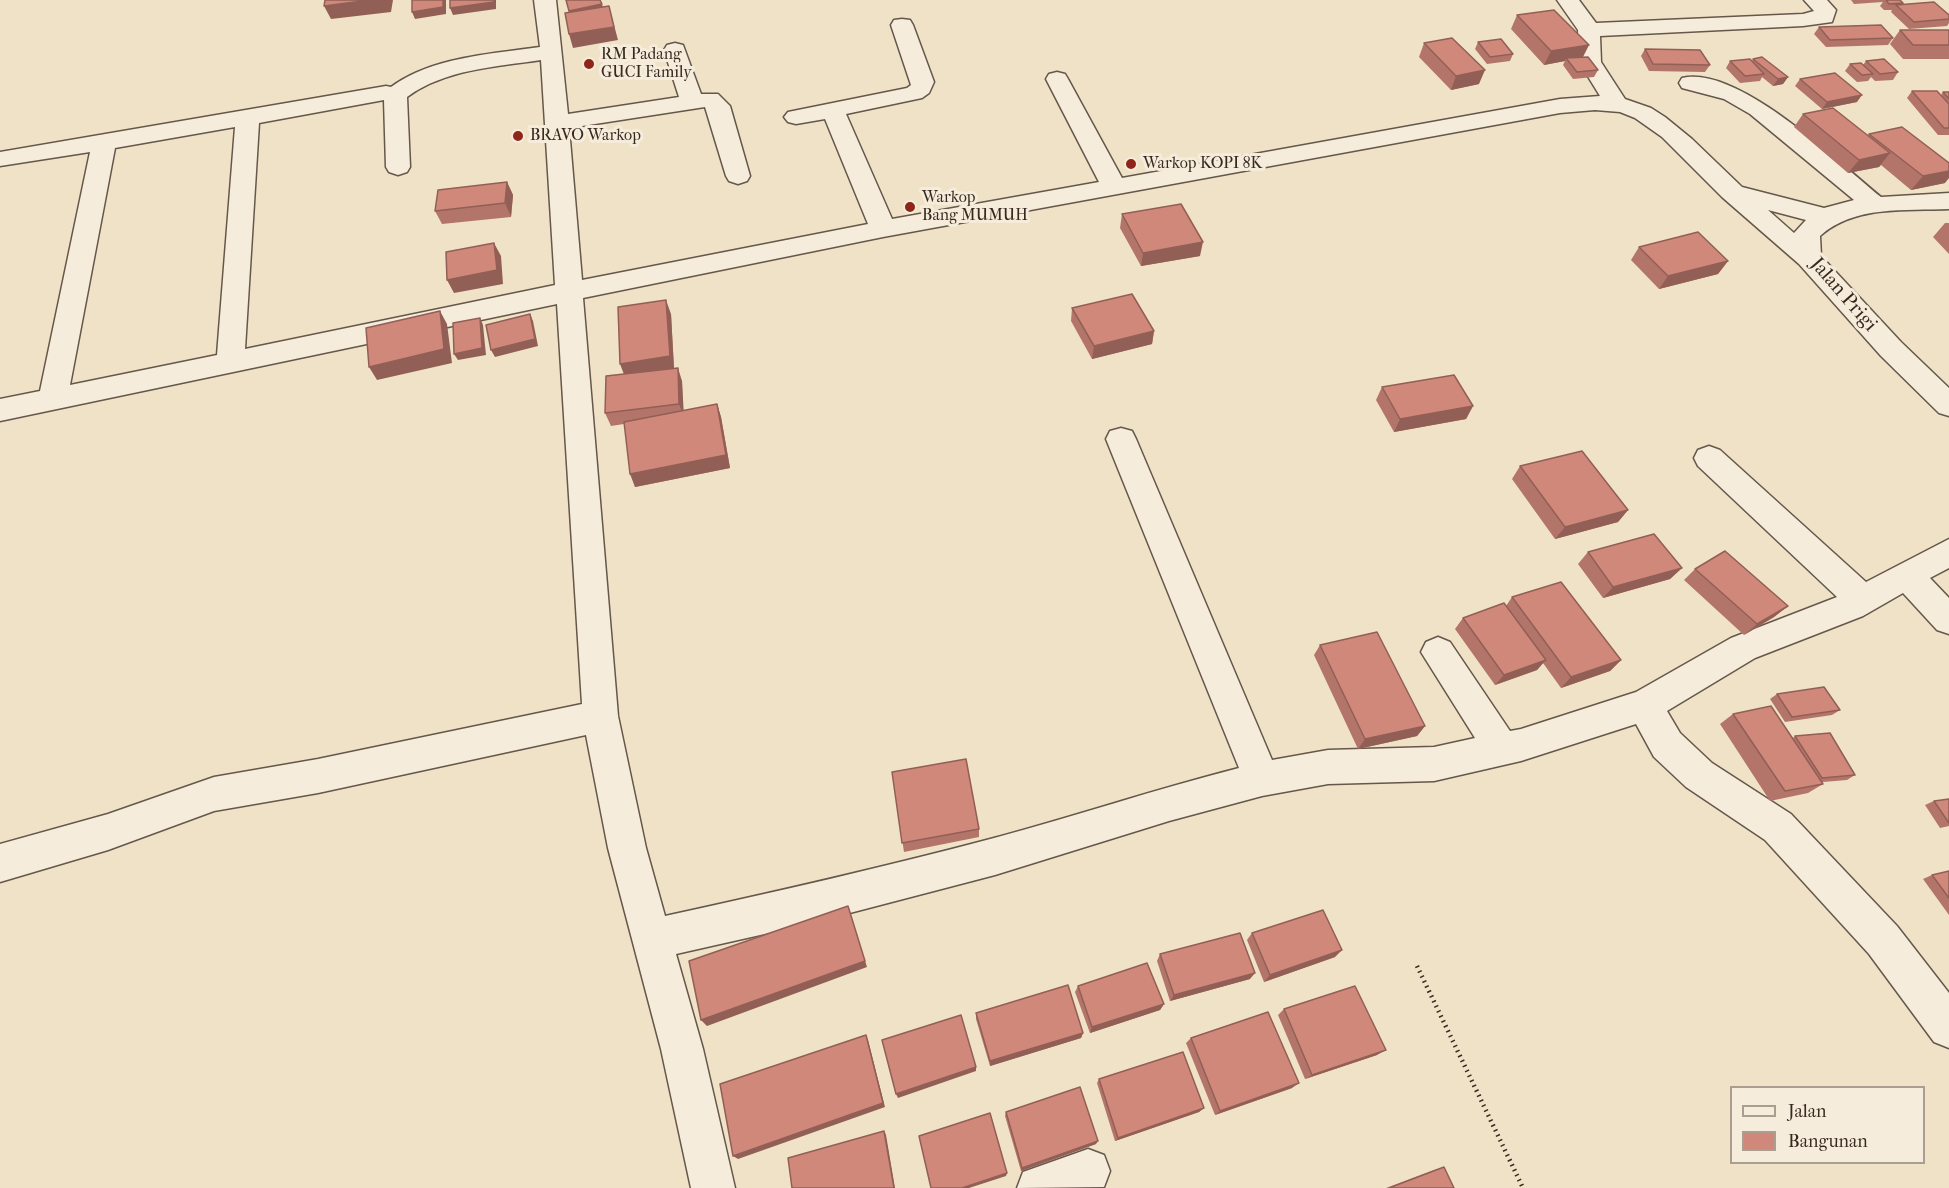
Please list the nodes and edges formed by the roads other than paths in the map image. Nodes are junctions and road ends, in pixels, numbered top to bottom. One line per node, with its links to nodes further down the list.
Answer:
1 (545, 0): 7 (street)
2 (1568, 0): 5 (street)
3 (1815, 0): 5 (street)
4 (902, 25): 13 (street)
5 (1589, 30): 12 (street)
6 (675, 50): 11 (street)
7 (552, 51): 10 (street); 16 (street)
8 (1057, 79): 21 (street)
9 (1690, 83): 24 (street)
10 (395, 94): 14 (street); 19 (street)
11 (692, 102): 16 (street); 20 (street)
12 (1617, 105): 21 (street); 22 (street)
13 (833, 110): 15 (street); 26 (street)
14 (248, 117): 17 (street); 29 (street)
15 (796, 117)
16 (558, 123): 28 (street)
17 (104, 143): 18 (street); 30 (street)
18 (0, 159)
19 (398, 167)
20 (738, 176)
21 (1114, 186): 26 (street)
22 (1733, 193): 25 (street); 27 (street)
23 (1949, 201): 24 (street)
24 (1877, 206): 25 (street)
25 (1826, 217): 27 (street, Jalan Prigi)
26 (883, 229): 28 (street)
27 (1808, 258): 31 (street, Jalan Prigi)
28 (568, 292): 29 (street); 41 (street)
29 (230, 364): 30 (street)
30 (52, 401): 32 (street)
31 (1949, 405)
32 (0, 410)
33 (1121, 439): 43 (street)
34 (1709, 458): 37 (street)
35 (1949, 552): 36 (street)
36 (1907, 576): 37 (street); 38 (street)
37 (1863, 600): 40 (street)
38 (1949, 620)
39 (1438, 652): 42 (street)
40 (1644, 705): 42 (street); 46 (street)
41 (600, 716): 44 (street); 45 (street)
42 (1502, 749): 43 (street)
43 (1262, 779): 45 (street)
44 (0, 863)
45 (654, 939): 48 (street)
46 (1949, 1026)
47 (1088, 1171): 49 (street)
48 (712, 1188)
49 (1039, 1188)

